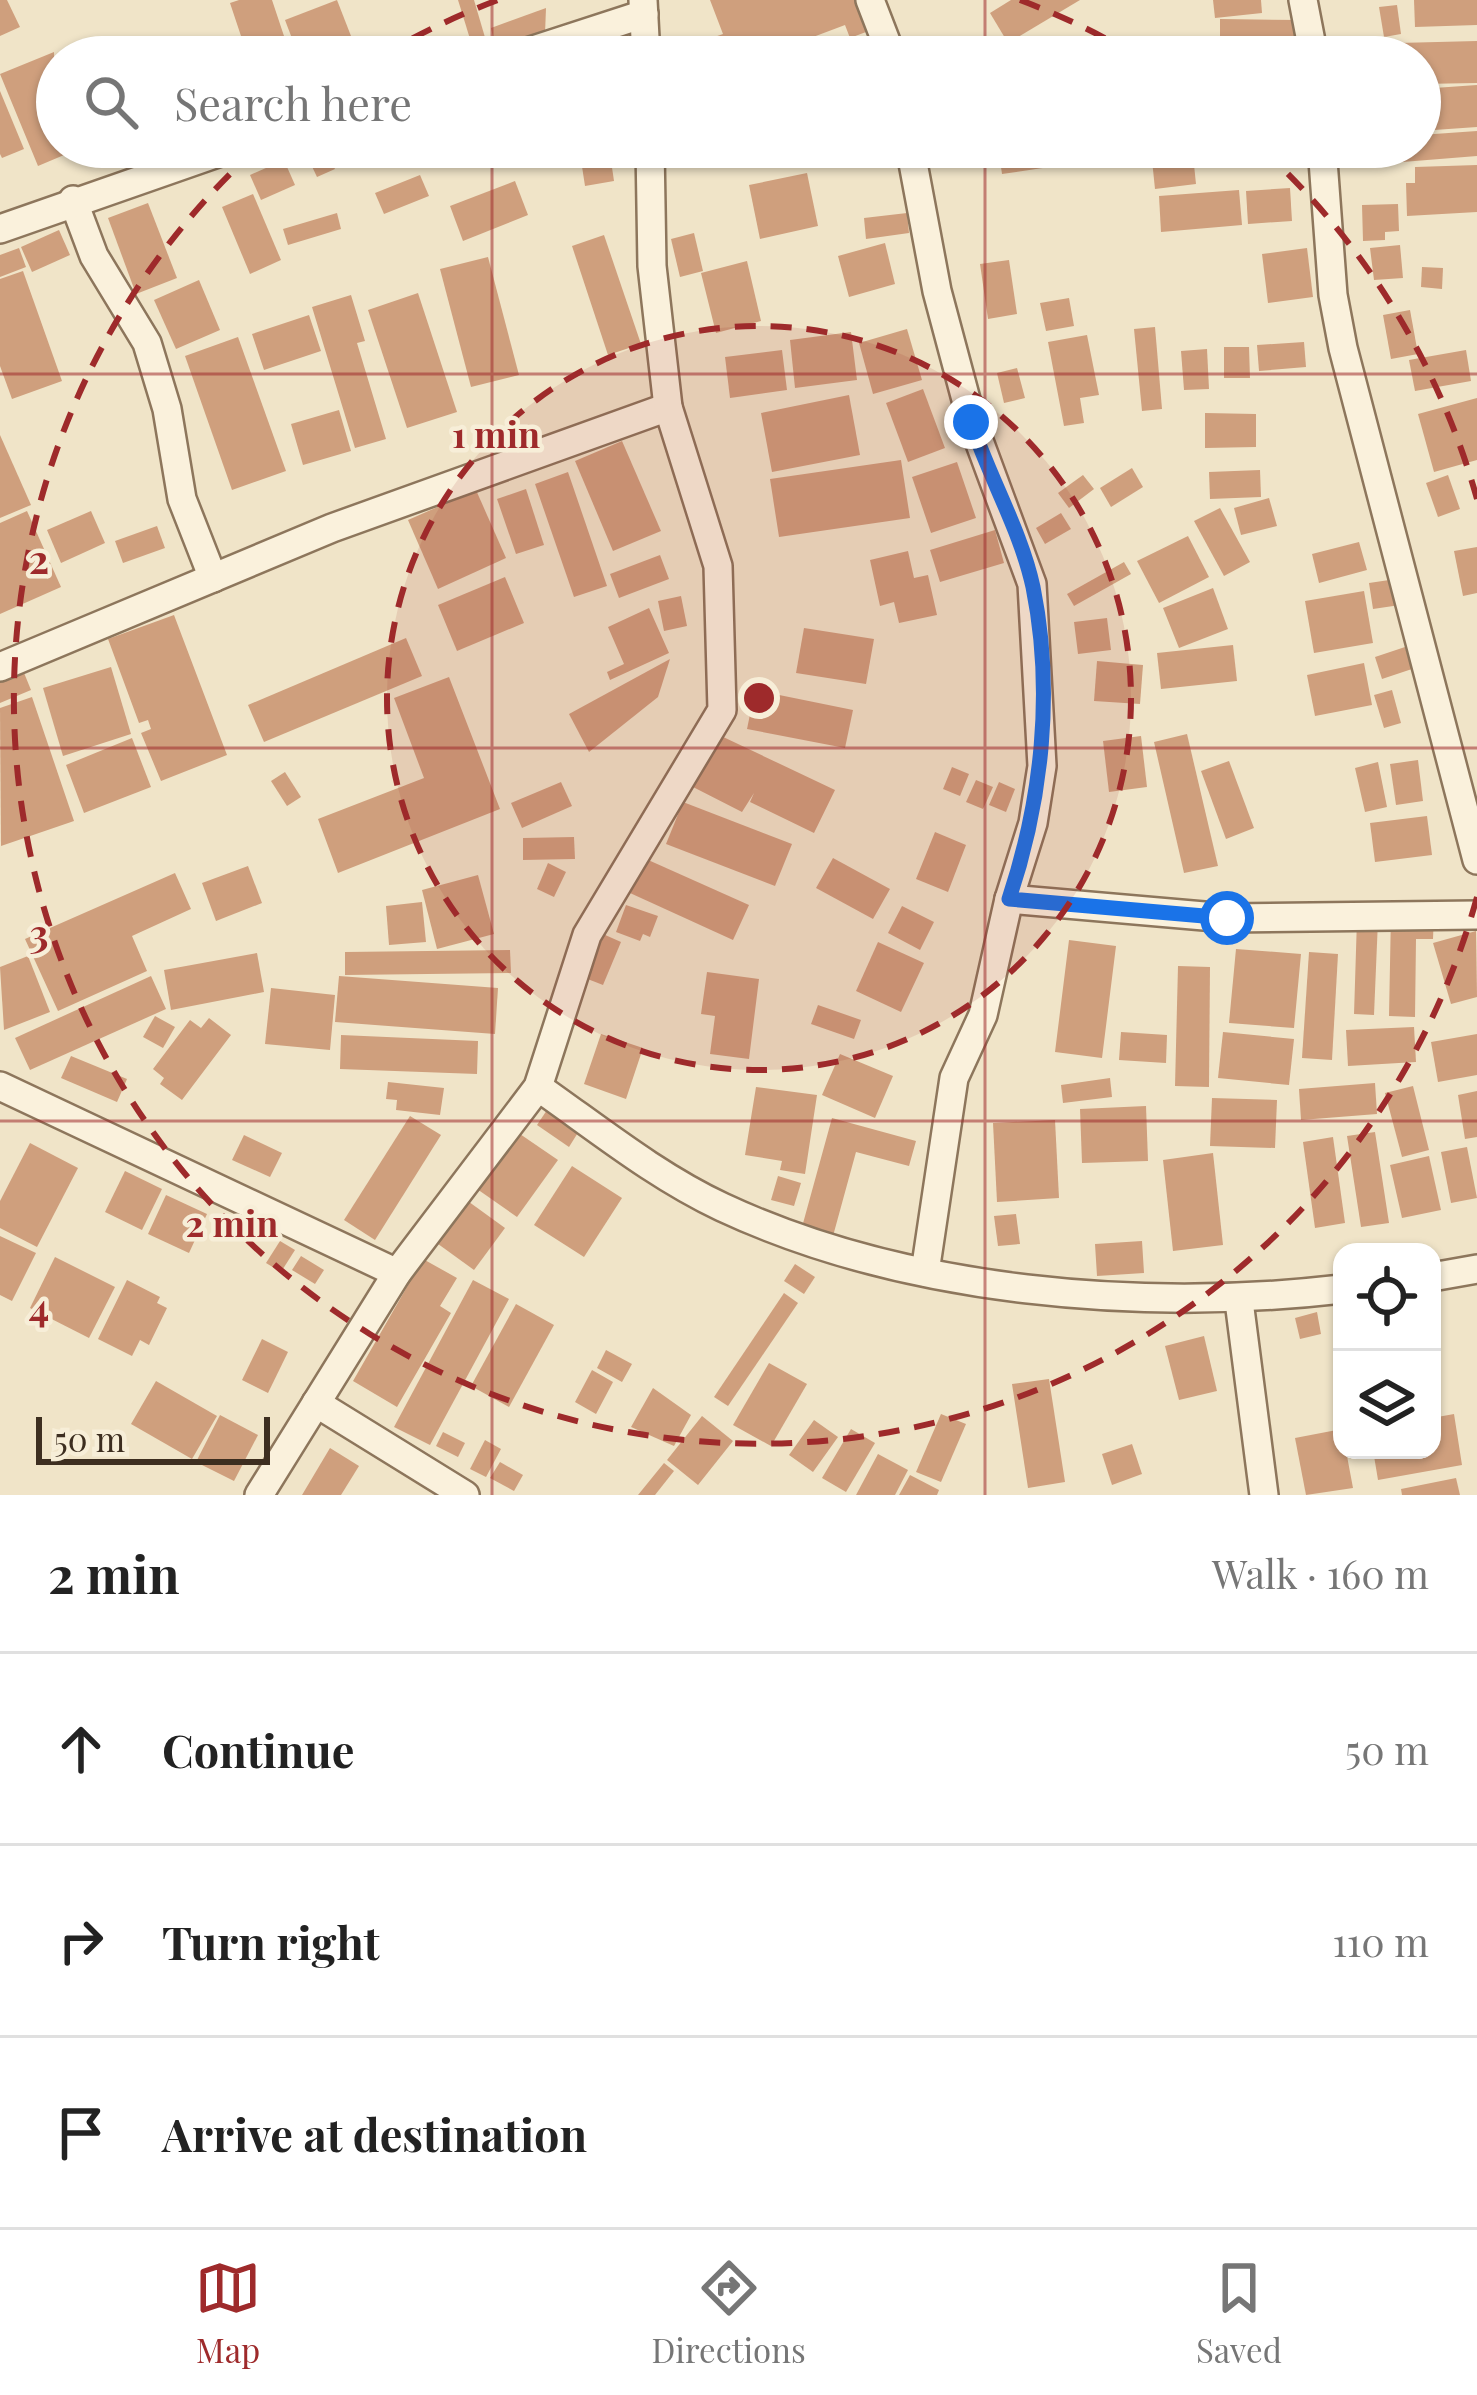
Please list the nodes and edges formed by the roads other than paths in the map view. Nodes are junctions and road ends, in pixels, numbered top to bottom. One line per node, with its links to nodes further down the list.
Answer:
1 (870, 0): 5 (street)
2 (1303, 0): 6 (street)
3 (643, 7): 4 (street)
4 (567, 36)
5 (884, 36)
6 (1310, 36)
7 (171, 168): 11 (street)
8 (650, 168): 13 (street)
9 (914, 168): 17 (street)
10 (1324, 168): 16 (street)
11 (74, 200): 12 (street); 14 (street)
12 (0, 229)
13 (668, 407): 14 (street); 20 (street)
14 (213, 578): 15 (street)
15 (0, 667)
16 (1477, 860)
17 (1009, 899): 18 (street); 22 (street)
18 (1477, 915)
19 (0, 1086): 23 (street)
20 (538, 1087): 22 (street); 23 (street)
21 (1477, 1269): 24 (street)
22 (925, 1271): 26 (street)
23 (397, 1273): 27 (street)
24 (1441, 1275)
25 (1333, 1290): 26 (street)
26 (1239, 1301): 30 (street)
27 (316, 1402): 28 (street); 29 (street)
28 (260, 1495)
29 (465, 1495)
30 (1264, 1495)

